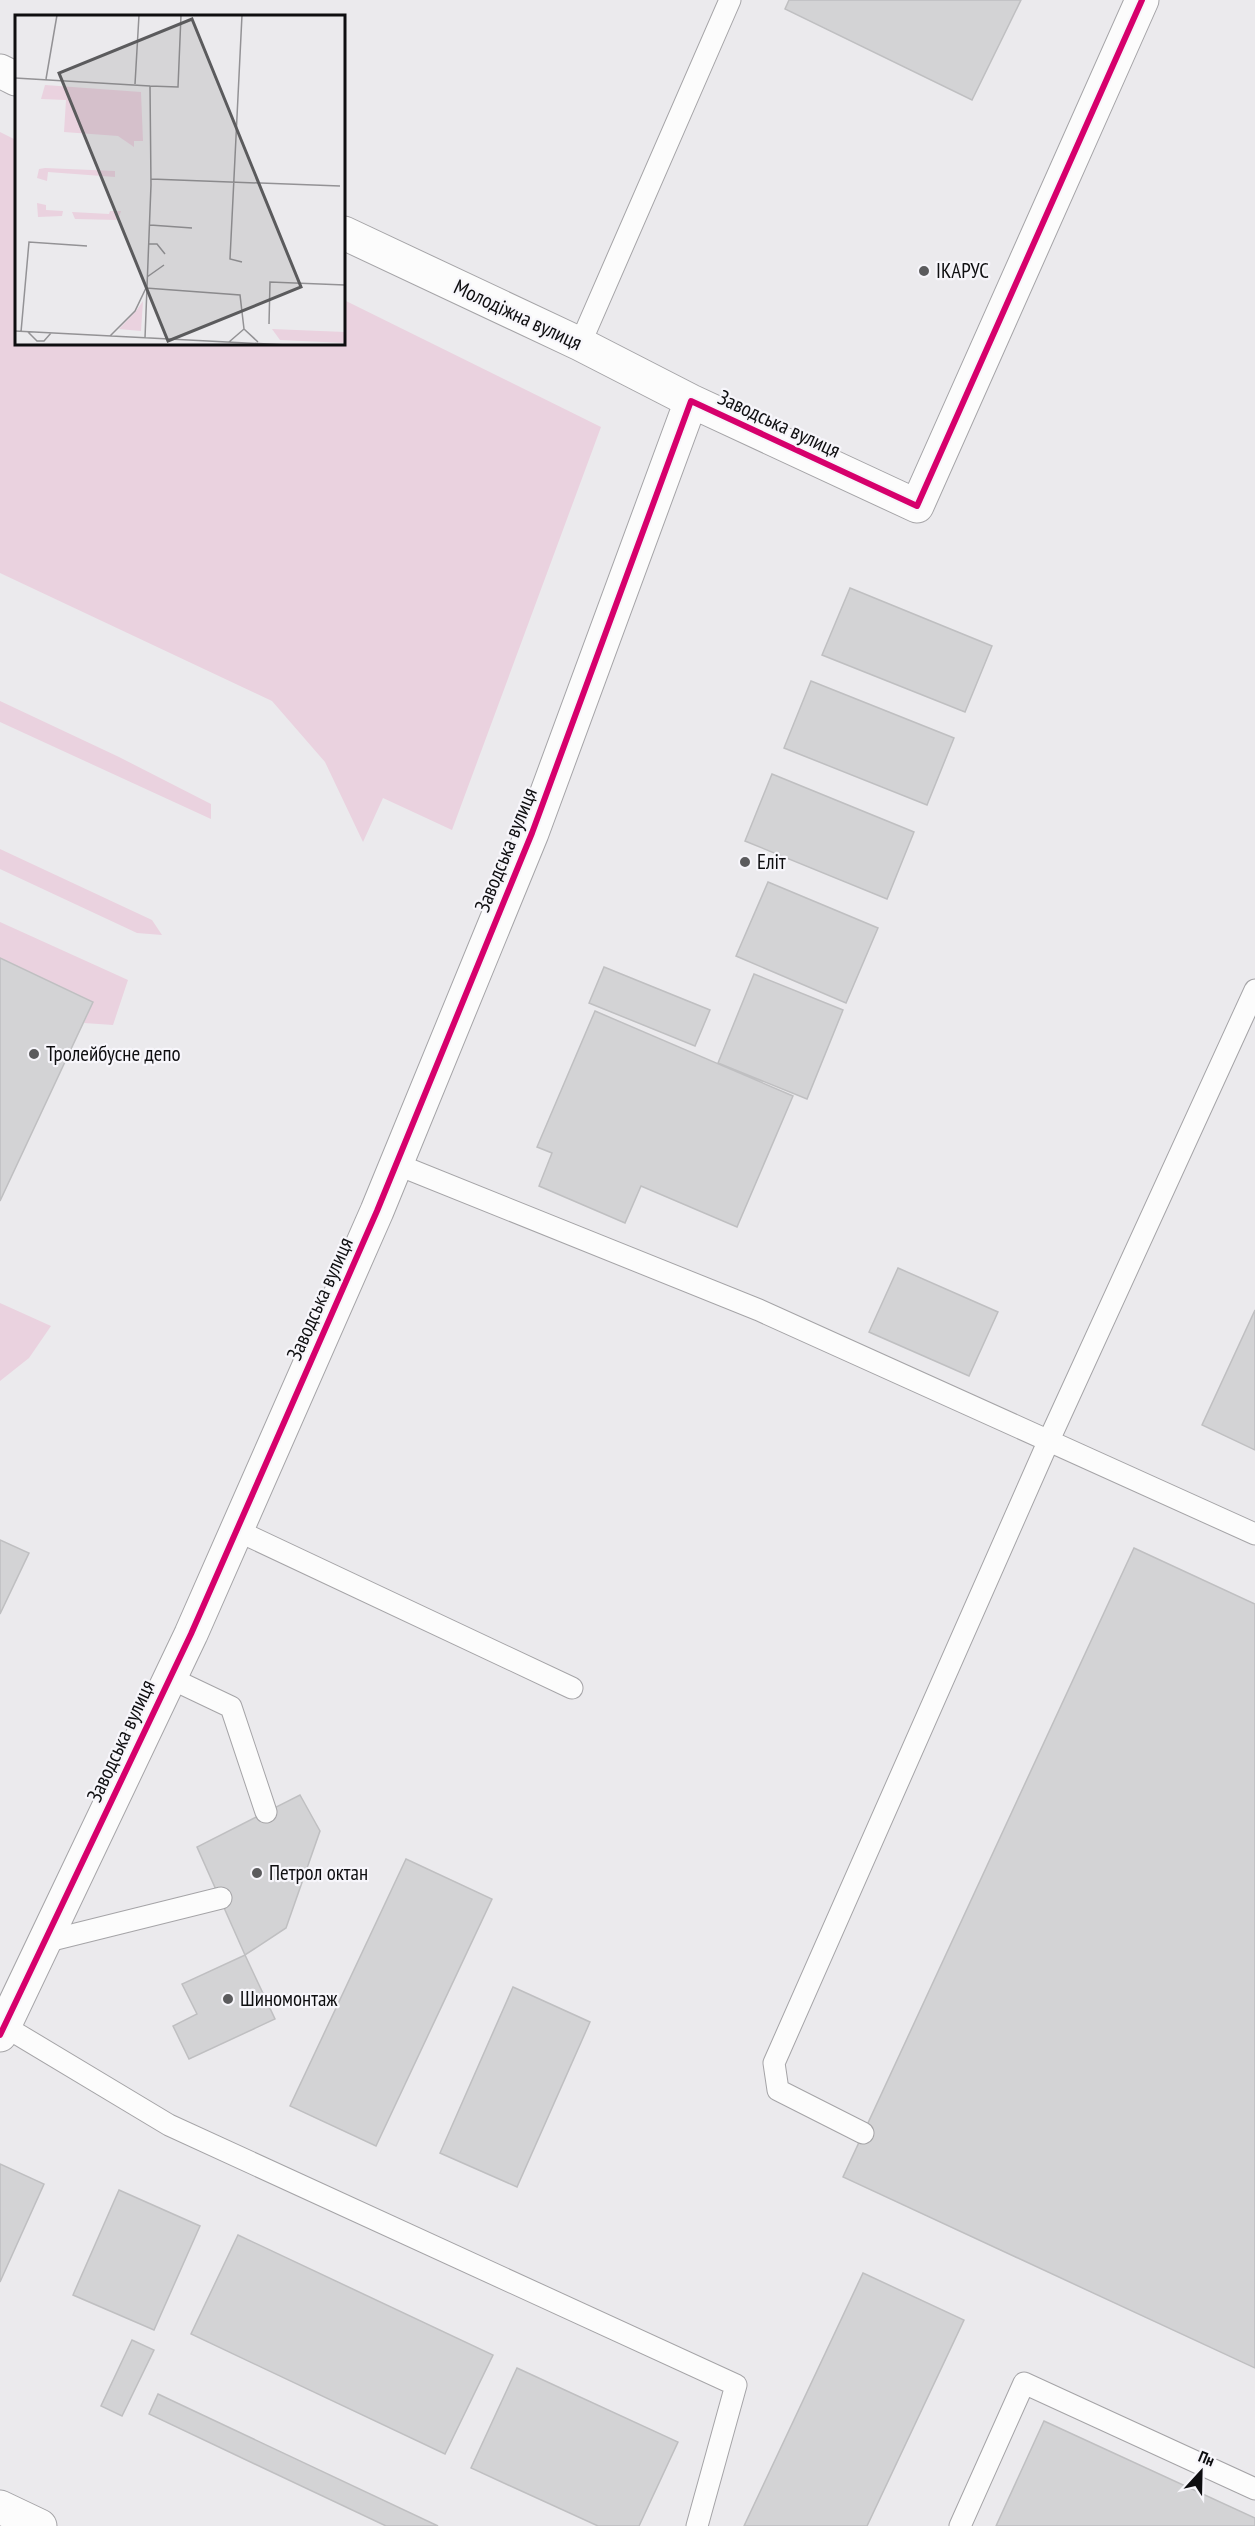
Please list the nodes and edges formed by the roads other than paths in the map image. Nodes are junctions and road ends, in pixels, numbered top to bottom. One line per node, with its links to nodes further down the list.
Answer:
1 (730, 0): 6 (lane)
2 (1142, 0): 7 (street, Заводська вулиця)
3 (0, 71): 4 (street)
4 (15, 78)
5 (345, 233): 6 (street, Молодіжна вулиця)
6 (580, 344): 7 (street, Молодіжна вулиця)
7 (691, 401): 9 (street, Заводська вулиця)
8 (1255, 990): 10 (lane)
9 (396, 1164): 10 (lane); 11 (street, Заводська вулиця)
10 (1049, 1440): 12 (lane); 19 (lane)
11 (236, 1530): 13 (street, Заводська вулиця); 14 (lane)
12 (1255, 1534)
13 (170, 1678): 15 (lane); 17 (street, Заводська вулиця)
14 (572, 1688)
15 (266, 1812)
16 (221, 1898): 17 (lane)
17 (44, 1942): 18 (street, Заводська вулиця)
18 (1, 2030): 23 (lane)
19 (863, 2133)
20 (1255, 2489): 24 (lane)
21 (0, 2507): 22 (street)
22 (40, 2526)
23 (697, 2526)
24 (960, 2526)

